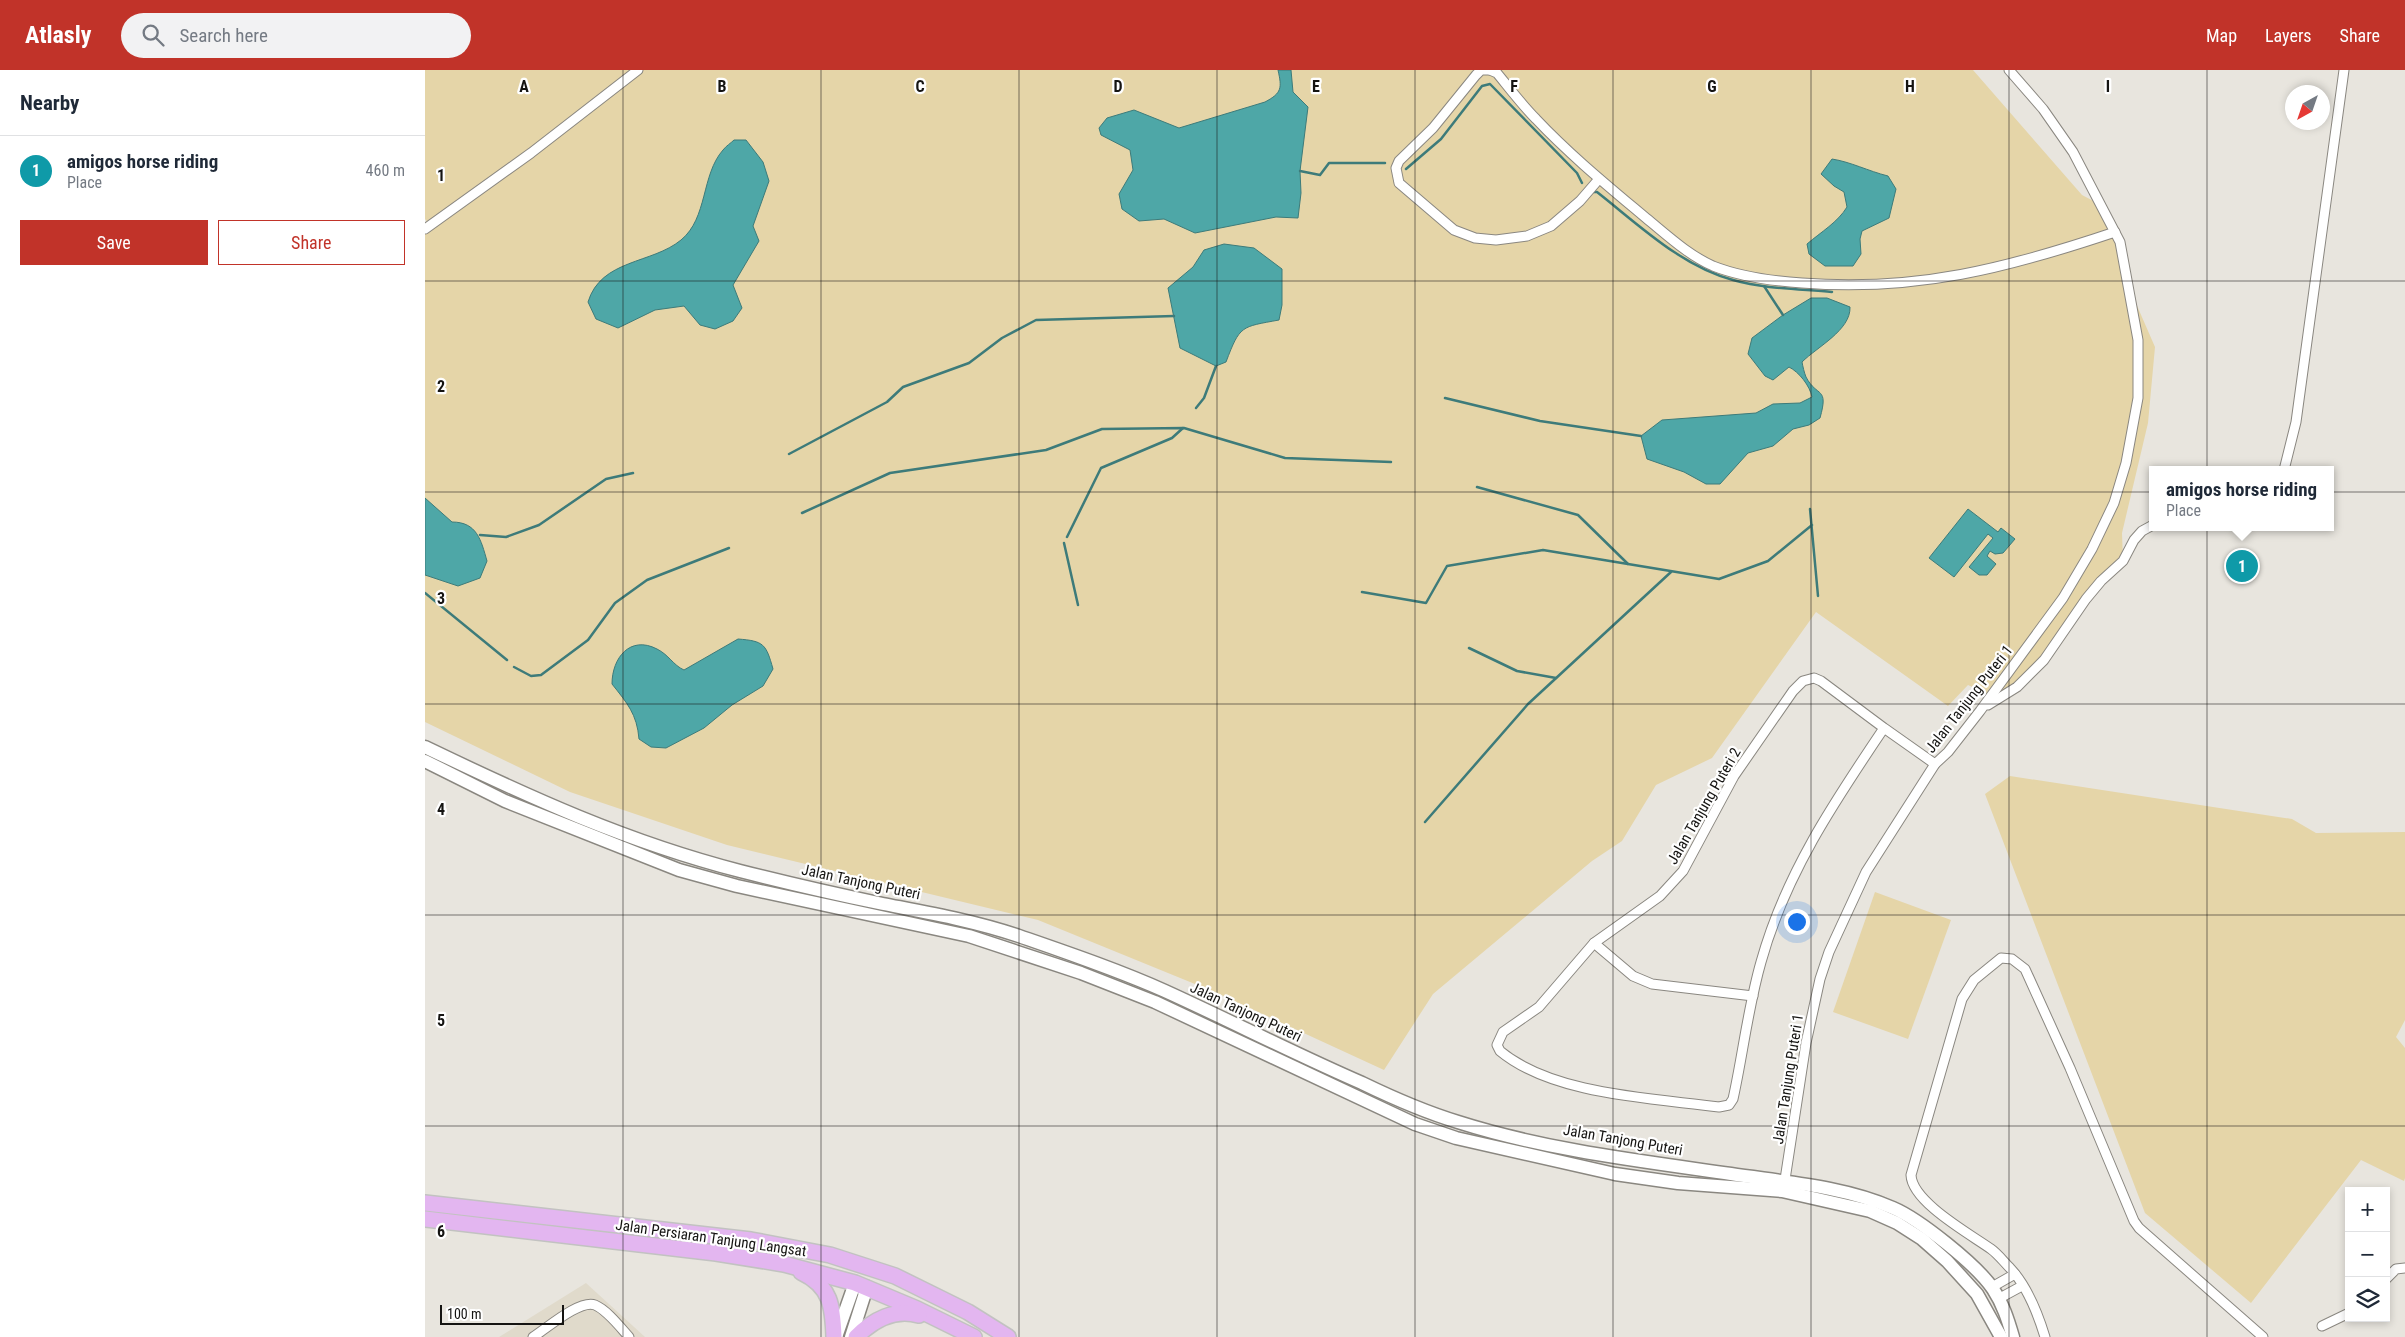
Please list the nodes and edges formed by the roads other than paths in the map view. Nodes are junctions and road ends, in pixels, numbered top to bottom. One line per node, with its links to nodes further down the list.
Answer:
1 (638, 70): 6 (street)
2 (1489, 70): 5 (street); 5 (street)
3 (2009, 70): 7 (street, Jalan Tanjung Puteri 1)
4 (2344, 70): 8 (street)
5 (1599, 179): 7 (street)
6 (425, 230)
7 (2115, 232): 10 (street, Jalan Tanjung Puteri 1)
8 (2285, 466)
9 (2149, 527): 10 (street)
10 (1980, 711): 14 (street, Jalan Tanjung Puteri 1)
11 (1884, 728): 14 (street, Jalan Tanjung Puteri 2); 17 (street, Jalan Tanjung Puteri 2); 18 (street)
12 (425, 747): 15 (street, Jalan Tanjong Puteri)
13 (425, 761): 16 (street, Jalan Tanjong Puteri)
14 (1935, 764): 19 (street, Jalan Tanjung Puteri 1)
15 (683, 856): 16 (street); 19 (street, Jalan Tanjong Puteri)
16 (679, 870): 19 (street, Jalan Tanjong Puteri)
17 (1593, 943): 18 (street); 18 (street, Jalan Tanjung Puteri 2)
18 (1753, 996)
19 (1784, 1186): 22 (street, Jalan Tanjong Puteri); 23 (street, Jalan Tanjong Puteri)
20 (425, 1203): 24 (main road, Jalan Persiaran Tanjung Langsat)
21 (425, 1218): 25 (main road, Jalan Persiaran Tanjung Langsat)
22 (1917, 1221): 23 (street); 31 (street, Jalan Tanjong Puteri)
23 (1922, 1239): 44 (street, Jalan Tanjong Puteri)
24 (786, 1246): 29 (main road); 32 (main road, Jalan Persiaran Tanjung Langsat)
25 (769, 1261): 29 (main road, Jalan Persiaran Tanjung Langsat); 39 (main road)
26 (2405, 1268): 28 (street)
27 (2015, 1274): 30 (street); 31 (street); 47 (street)
28 (2388, 1277)
29 (862, 1284): 32 (main road); 35 (main road, Jalan Persiaran Tanjung Langsat); 39 (street); 40 (street)
30 (2022, 1286): 33 (street); 46 (street)
31 (1992, 1287): 33 (street, Jalan Tanjong Puteri)
32 (937, 1296): 43 (main road, Jalan Persiaran Tanjung Langsat)
33 (1999, 1299): 45 (street, Jalan Tanjong Puteri)
34 (2345, 1315): 36 (street)
35 (947, 1322): 41 (main road); 42 (main road, Jalan Persiaran Tanjung Langsat)
36 (2322, 1326)
37 (533, 1337): 38 (street)
38 (629, 1337)
39 (835, 1337)
40 (851, 1337)
41 (856, 1337)
42 (974, 1337)
43 (1008, 1337)
44 (2001, 1337)
45 (2013, 1337)
46 (2045, 1337)
47 (2263, 1337)

